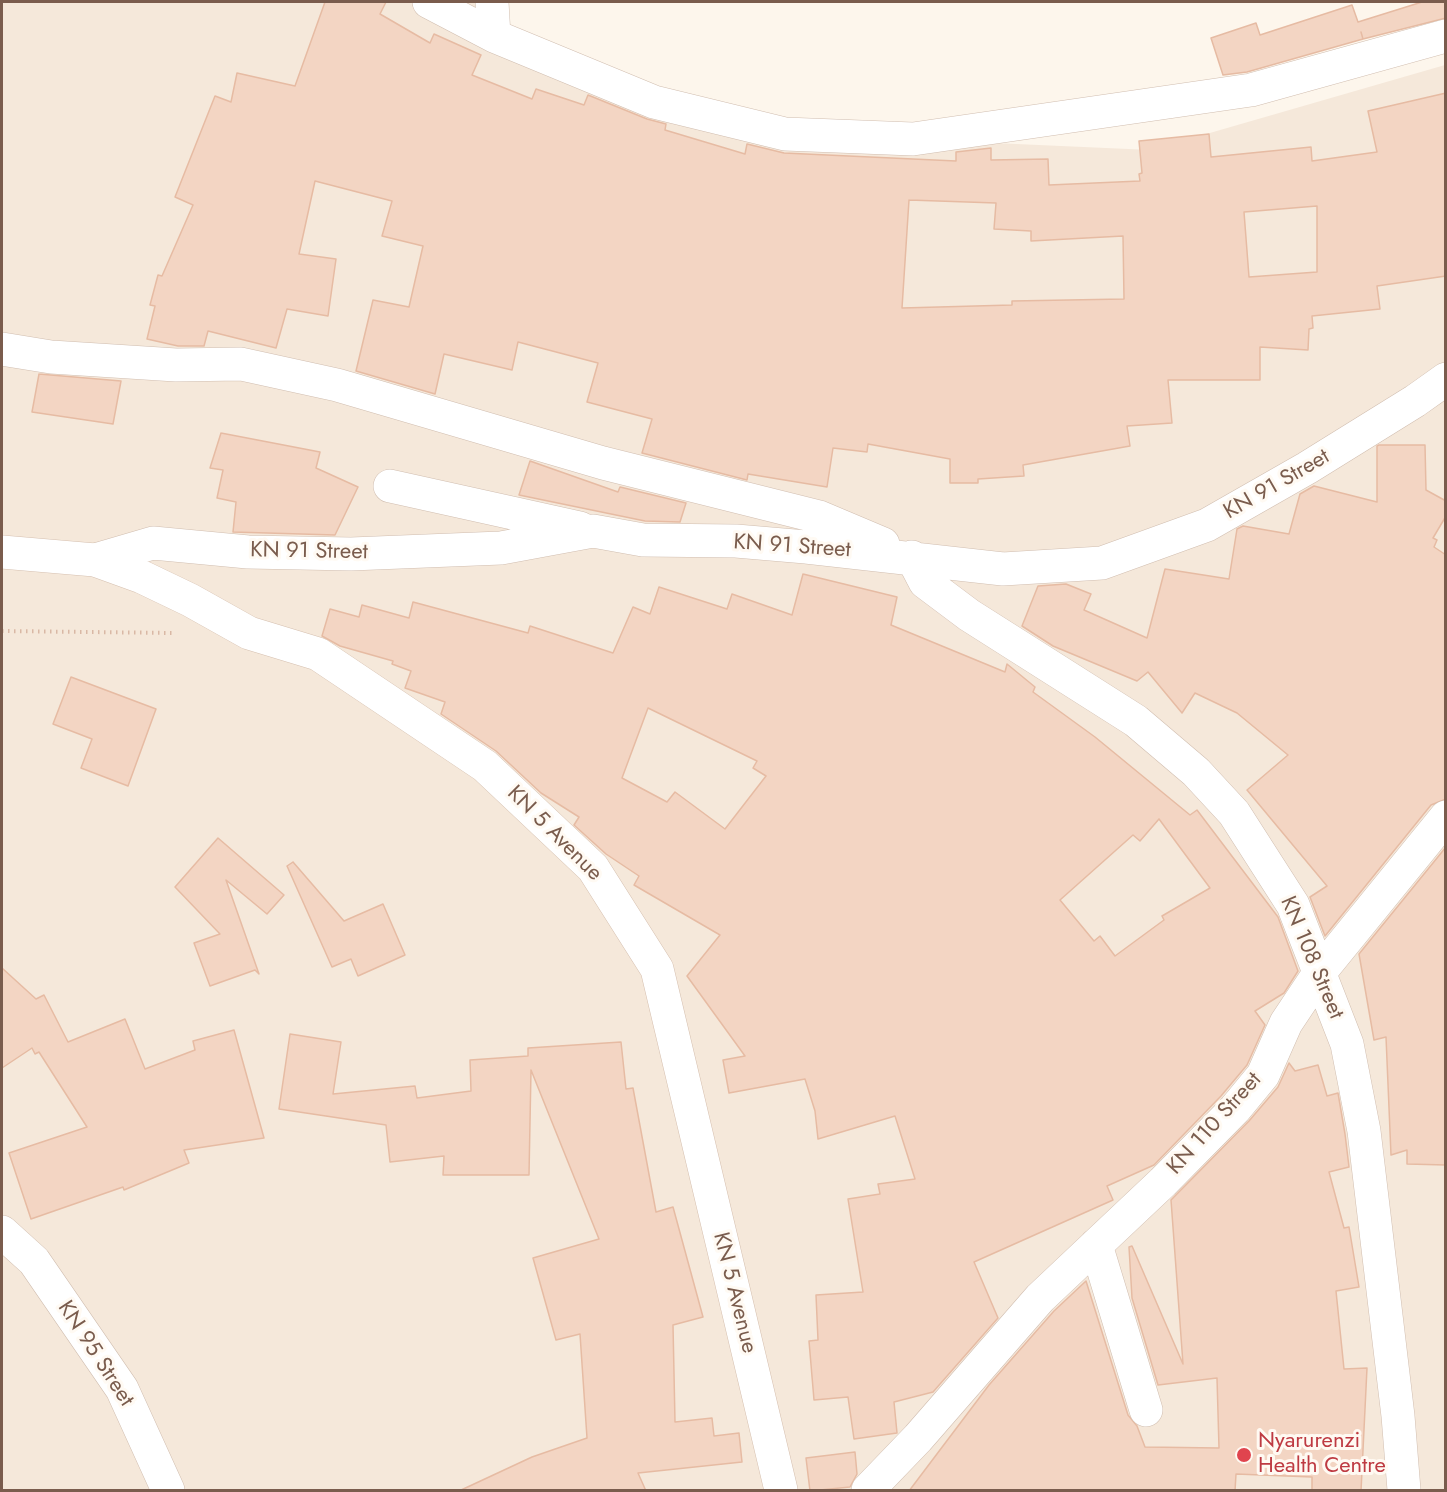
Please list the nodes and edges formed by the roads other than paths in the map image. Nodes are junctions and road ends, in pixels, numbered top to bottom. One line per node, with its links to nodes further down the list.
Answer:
1 (429, 2): 3 (street)
2 (492, 2): 3 (street)
3 (494, 36): 4 (street)
4 (1446, 36)
5 (2, 349): 10 (street)
6 (1446, 379): 10 (street, KN 91 Street)
7 (390, 486): 8 (street)
8 (593, 531): 10 (street, KN 91 Street); 11 (street, KN 91 Street)
9 (2, 552): 11 (street, KN 5 Avenue)
10 (912, 557): 13 (street, KN 108 Street)
11 (95, 560): 18 (street, KN 5 Avenue)
12 (1446, 817): 13 (street, KN 110 Street)
13 (1320, 972): 15 (street, KN 110 Street); 20 (street, KN 108 Street)
14 (2, 1232): 17 (street, KN 95 Street)
15 (1096, 1245): 16 (street); 19 (street, KN 110 Street)
16 (1146, 1410)
17 (168, 1491)
18 (781, 1491)
19 (868, 1491)
20 (1404, 1491)

